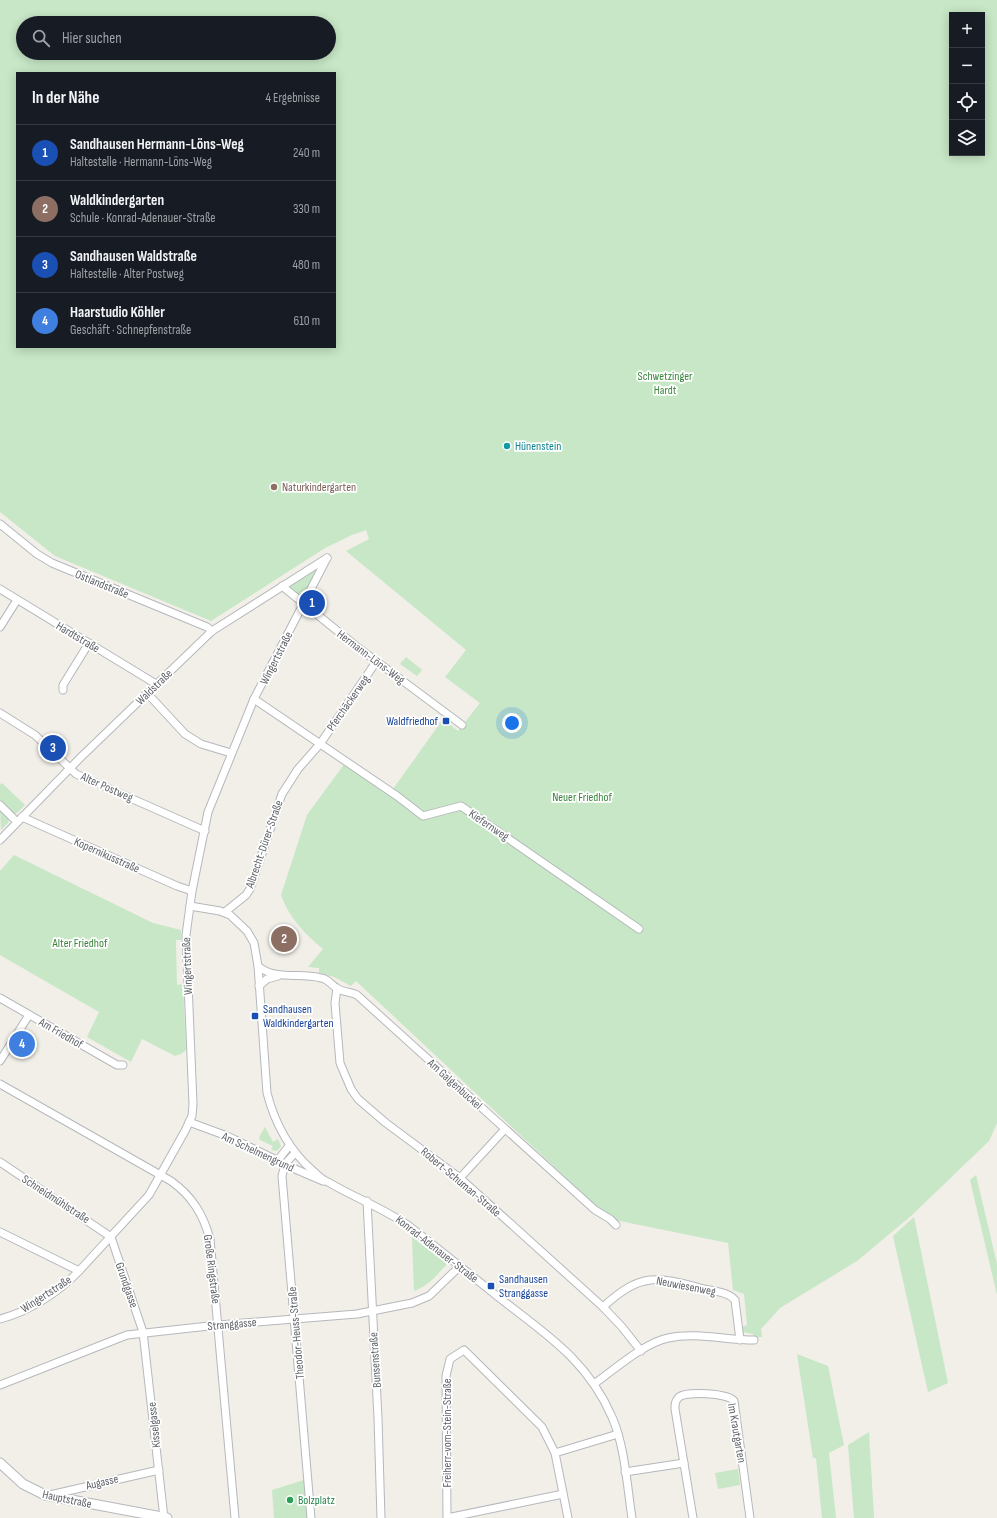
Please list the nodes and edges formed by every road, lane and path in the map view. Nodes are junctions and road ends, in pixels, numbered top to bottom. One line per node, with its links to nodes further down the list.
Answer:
1 (0, 524): 8 (street, Ostlandstraße)
2 (327, 558): 3 (street, Waldstraße); 6 (street, Wingertstraße)
3 (282, 586): 6 (street, Hermann-Löns-Weg); 8 (street, Waldstraße)
4 (0, 589): 5 (street, Hardtstraße)
5 (17, 600): 7 (street); 9 (street, Hardtstraße)
6 (303, 604): 10 (street, Hermann-Löns-Weg); 14 (street, Wingertstraße)
7 (0, 627)
8 (212, 631): 11 (street, Waldstraße)
9 (89, 643): 11 (street, Hardtstraße); 12 (street)
10 (376, 662): 16 (street, Hermann-Löns-Weg); 17 (street, Pferchäckerweg)
11 (156, 684): 13 (street, Waldstraße)
12 (63, 690)
13 (147, 693): 18 (street); 19 (street, Waldstraße)
14 (254, 699): 17 (street, Kiefernweg); 18 (street, Wingertstraße)
15 (0, 713): 19 (street, Alter Postweg)
16 (462, 725)
17 (320, 744): 26 (street, Albrecht-Dürer-Straße); 27 (street, Kiefernweg)
18 (231, 753): 22 (street, Wingertstraße)
19 (70, 769): 21 (street, Waldstraße); 22 (street, Alter Postweg)
20 (0, 805): 21 (street)
21 (20, 819): 23 (street, Waldstraße); 24 (street, Kopernikusstraße)
22 (205, 831): 24 (street, Wingertstraße)
23 (0, 840)
24 (192, 891): 25 (street, Wingertstraße)
25 (190, 906): 26 (street); 37 (street, Wingertstraße)
26 (225, 912): 28 (street, Konrad-Adenauer-Straße)
27 (639, 929)
28 (258, 966): 29 (street, Am Galgenbuckel); 30 (street, Konrad-Adenauer-Straße)
29 (280, 975): 30 (street, Am Galgenbuckel); 31 (street, Am Galgenbuckel)
30 (259, 986): 39 (street, Konrad-Adenauer-Straße)
31 (337, 988): 38 (street, Am Galgenbuckel); 45 (street, Robert-Schuman-Straße)
32 (0, 998): 33 (street, Am Friedhof)
33 (29, 1015): 34 (street); 35 (street, Am Friedhof)
34 (0, 1061)
35 (123, 1065)
36 (0, 1084): 44 (street, Große Ringstraße)
37 (189, 1122): 41 (street, Am Schelmengrund); 44 (street, Wingertstraße)
38 (505, 1129): 45 (street); 48 (street, Am Galgenbuckel)
39 (289, 1146): 40 (street, Konrad-Adenauer-Straße); 41 (street)
40 (295, 1153): 43 (street); 46 (street, Konrad-Adenauer-Straße)
41 (278, 1160): 43 (street, Am Schelmengrund)
42 (0, 1162): 50 (street, Schneidmühlstraße)
43 (285, 1164): 46 (street, Am Schelmengrund); 55 (street, Theodor-Heuss-Straße)
44 (160, 1175): 50 (street, Wingertstraße); 57 (street, Große Ringstraße)
45 (460, 1178): 53 (street, Robert-Schuman-Straße)
46 (326, 1182): 47 (street, Konrad-Adenauer-Straße)
47 (367, 1201): 51 (street, Konrad-Adenauer-Straße); 54 (street, Bunsenstraße)
48 (616, 1225)
49 (0, 1232): 52 (street)
50 (111, 1237): 52 (street, Wingertstraße); 58 (street, Grundgasse)
51 (459, 1266): 54 (street, Stranggasse); 62 (street, Konrad-Adenauer-Straße)
52 (79, 1272): 56 (street, Wingertstraße)
53 (603, 1307): 59 (street, Neuwiesenweg); 61 (street, Robert-Schuman-Straße)
54 (372, 1312): 55 (street, Stranggasse); 75 (street, Bunsenstraße)
55 (295, 1318): 57 (street, Stranggasse); 74 (street, Theodor-Heuss-Straße)
56 (0, 1319)
57 (218, 1325): 58 (street, Stranggasse); 73 (street, Große Ringstraße)
58 (143, 1332): 63 (street, Stranggasse); 68 (street, Kisselgasse)
59 (740, 1340): 60 (street); 61 (street)
60 (754, 1340)
61 (641, 1351): 62 (street)
62 (594, 1384): 64 (street, Konrad-Adenauer-Straße)
63 (0, 1385)
64 (618, 1434): 65 (street); 69 (street, Konrad-Adenauer-Straße)
65 (555, 1453): 70 (street, Freiherr-vom-Stein-Straße); 76 (street, Freiherr-vom-Stein-Straße)
66 (0, 1463): 71 (street, Hauptstraße)
67 (684, 1463): 69 (street); 79 (street, Im Krautgarten); 80 (street, Im Krautgarten)
68 (158, 1470): 71 (street, Augasse); 72 (street, Kisselgasse)
69 (625, 1472): 78 (street, Konrad-Adenauer-Straße)
70 (563, 1494): 76 (street); 77 (street, Freiherr-vom-Stein-Straße)
71 (46, 1496): 72 (street, Hauptstraße)
72 (165, 1518)
73 (235, 1518)
74 (311, 1518)
75 (381, 1518)
76 (447, 1518)
77 (568, 1518)
78 (632, 1518)
79 (693, 1518)
80 (750, 1518)

